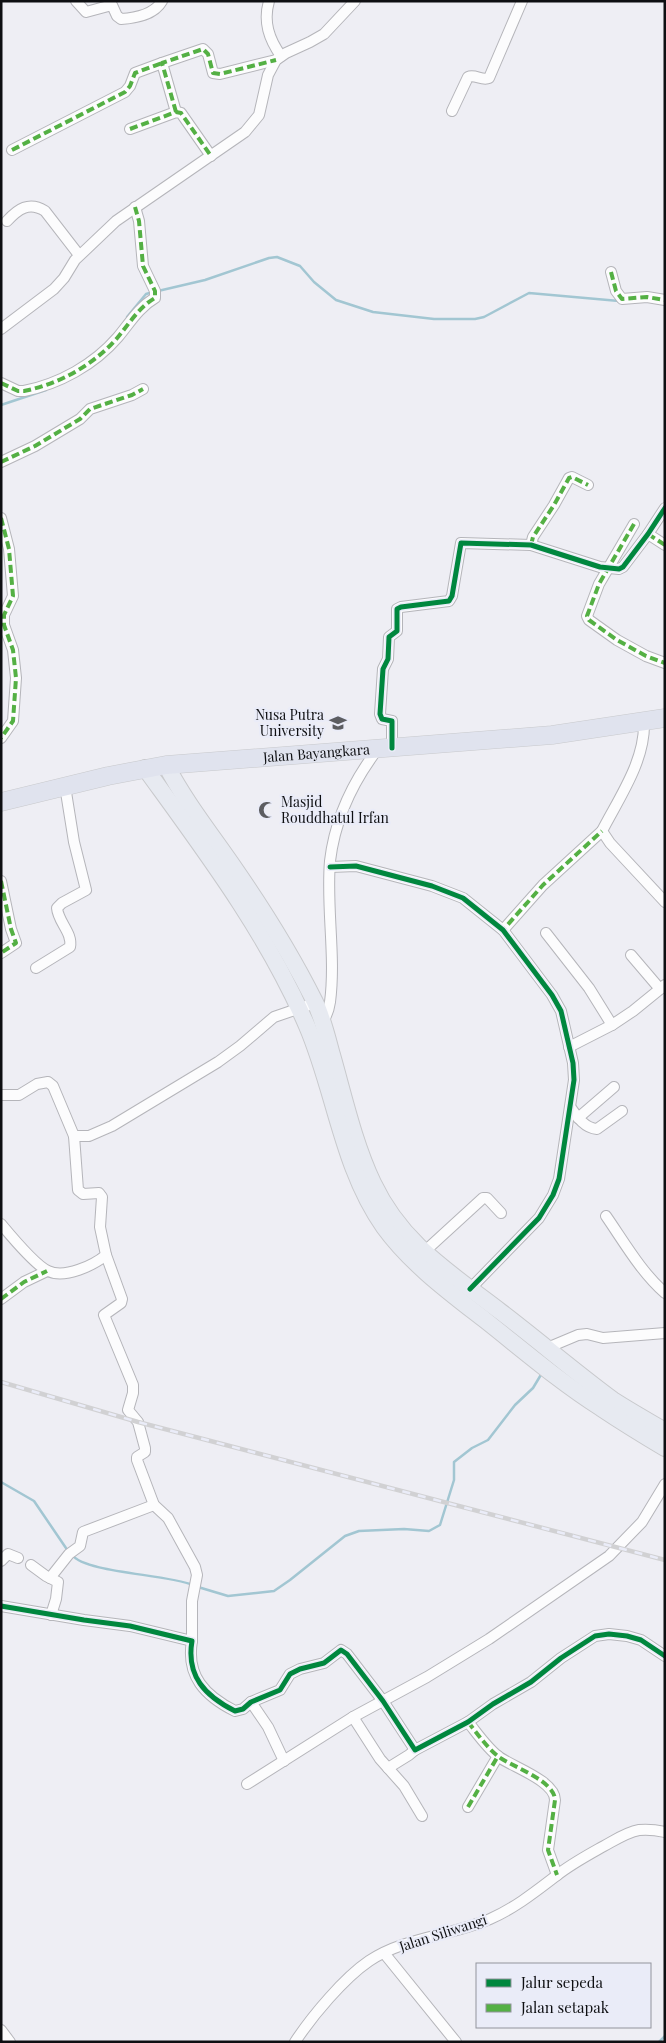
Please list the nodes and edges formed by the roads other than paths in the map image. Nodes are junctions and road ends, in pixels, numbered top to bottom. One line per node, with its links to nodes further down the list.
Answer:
1 (76, 1): 6 (street)
2 (162, 1): 6 (street)
3 (269, 1): 7 (street)
4 (354, 1): 7 (street)
5 (522, 1): 10 (street)
6 (111, 3)
7 (278, 58): 8 (street); 13 (street)
8 (162, 62): 9 (street); 12 (street)
9 (176, 112): 11 (street); 13 (street)
10 (452, 112)
11 (130, 130)
12 (12, 150)
13 (211, 156): 14 (street)
14 (136, 207): 16 (street); 20 (street)
15 (7, 221): 16 (street)
16 (80, 256): 19 (street)
17 (611, 272): 18 (street)
18 (665, 300)
19 (1, 329)
20 (1, 383)
21 (143, 389): 22 (street)
22 (1, 462)
23 (588, 485): 28 (street)
24 (665, 508): 27 (street)
25 (1, 518): 34 (street)
26 (634, 524): 30 (street)
27 (648, 534): 29 (street); 30 (street)
28 (531, 544): 30 (street); 35 (street)
29 (665, 545)
30 (608, 568): 31 (street)
31 (665, 663)
32 (665, 718): 33 (highway, Jalan Bayangkara)
33 (644, 722): 35 (highway, Jalan Bayangkara); 40 (street)
34 (1, 738)
35 (385, 749): 36 (highway, Jalan Bayangkara); 41 (street)
36 (166, 765): 37 (highway, Jalan Bayangkara); 50 (main road)
37 (145, 768): 38 (highway, Jalan Bayangkara); 51 (main road)
38 (65, 786): 39 (highway, Jalan Bayangkara); 48 (street)
39 (1, 802)
40 (602, 831): 43 (street); 44 (street)
41 (330, 867): 44 (street); 52 (street)
42 (1, 881): 46 (street)
43 (665, 902)
44 (503, 930): 54 (street)
45 (546, 933): 53 (street)
46 (1, 953)
47 (631, 955): 49 (street)
48 (36, 968)
49 (662, 987): 53 (street)
50 (315, 1002): 51 (street); 52 (main road)
51 (299, 1007): 52 (main road); 60 (street)
52 (316, 1025): 64 (main road); 73 (main road)
53 (612, 1025): 54 (street)
54 (569, 1047): 57 (street)
55 (614, 1087): 59 (street)
56 (1, 1095): 60 (street)
57 (571, 1108): 59 (street); 67 (street)
58 (622, 1111): 59 (street)
59 (578, 1118)
60 (74, 1136): 65 (street)
61 (501, 1213): 64 (street)
62 (606, 1216): 68 (street)
63 (1, 1224): 66 (street)
64 (424, 1252): 67 (main road)
65 (106, 1255): 66 (street); 75 (street)
66 (47, 1271): 69 (street)
67 (470, 1289): 71 (main road)
68 (665, 1293)
69 (1, 1299)
70 (665, 1333): 71 (street)
71 (548, 1348): 72 (main road)
72 (665, 1432)
73 (665, 1448)
74 (665, 1484): 84 (street)
75 (154, 1504): 79 (street); 82 (street)
76 (18, 1558): 77 (street)
77 (1, 1561)
78 (31, 1565): 79 (street)
79 (50, 1578): 81 (street)
80 (1, 1606): 81 (street)
81 (51, 1614): 82 (street)
82 (192, 1641): 85 (street)
83 (665, 1656): 87 (street)
84 (382, 1701): 85 (street); 86 (street); 88 (street)
85 (251, 1702): 90 (street)
86 (353, 1717): 90 (street); 91 (street)
87 (468, 1722): 88 (street); 89 (street)
88 (415, 1750): 91 (street)
89 (498, 1756): 93 (street); 96 (street)
90 (284, 1761): 92 (street)
91 (388, 1768): 94 (street)
92 (247, 1784)
93 (468, 1807)
94 (422, 1816)
95 (665, 1832): 96 (street, Jalan Siliwangi)
96 (557, 1875): 97 (street, Jalan Siliwangi)
97 (384, 1953): 100 (street, Jalan Siliwangi); 101 (street)
98 (1, 2030): 99 (street)
99 (10, 2042)
100 (295, 2042)
101 (456, 2042)

